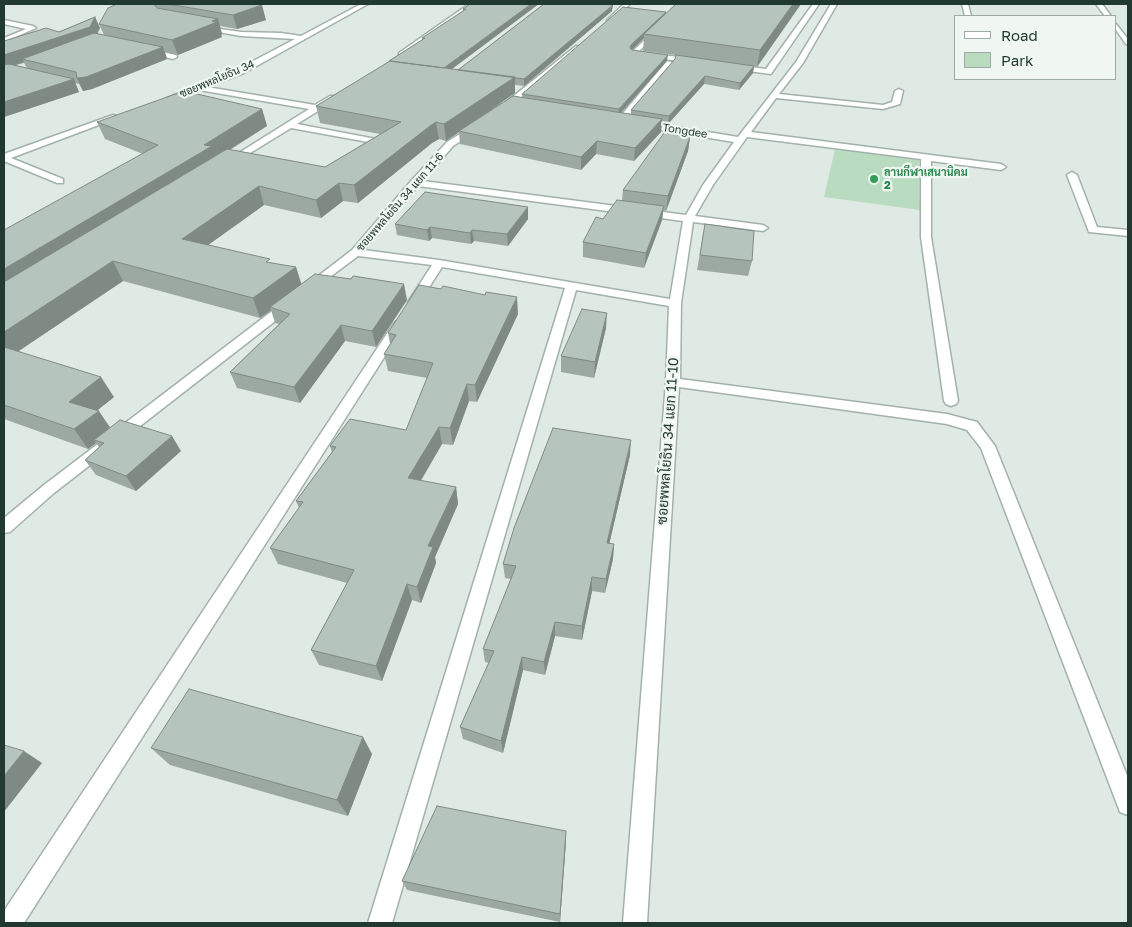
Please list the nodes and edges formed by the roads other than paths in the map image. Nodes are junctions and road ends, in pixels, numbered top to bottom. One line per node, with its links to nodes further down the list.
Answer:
1 (365, 4): 13 (street, ซอยพหลโยธิน 34)
2 (473, 4): 19 (street)
3 (627, 4): 11 (street)
4 (685, 4): 20 (street)
5 (816, 4): 22 (street)
6 (834, 4): 26 (street, ซอยพหลโยธิน 34 แยก 11-10)
7 (1099, 4): 8 (street)
8 (1107, 15)
9 (4, 22): 15 (street)
10 (192, 25): 13 (street)
11 (602, 27)
12 (1117, 28): 16 (street)
13 (302, 38): 23 (street, ซอยพหลโยธิน 34)
14 (588, 39): 39 (street, ซอยพหลโยธิน 34 แยก 11-6)
15 (4, 40)
16 (1126, 46)
17 (136, 49): 18 (street)
18 (172, 57)
19 (393, 60)
20 (701, 62)
21 (670, 63): 31 (street, Tongdee)
22 (730, 66)
23 (201, 88): 27 (street, ซอยพหลโยธิน 34); 28 (street)
24 (899, 91): 26 (street)
25 (339, 94): 28 (street)
26 (775, 96): 31 (street, ซอยพหลโยธิน 34 แยก 11-10)
27 (164, 101)
28 (316, 108): 30 (street)
29 (126, 114): 34 (street)
30 (290, 125): 32 (street); 35 (street)
31 (743, 137): 33 (street, Tongdee); 40 (street, ซอยพหลโยธิน 34 แยก 11-10)
32 (376, 142)
33 (926, 157): 36 (street, Tongdee); 48 (street)
34 (4, 158): 38 (street)
35 (223, 167)
36 (1002, 167)
37 (1072, 175): 42 (street)
38 (60, 181)
39 (414, 183): 40 (street); 43 (street, ซอยพหลโยธิน 34 แยก 11-6)
40 (689, 218): 41 (street); 46 (street, ซอยพหลโยธิน 34 แยก 11-10)
41 (763, 228)
42 (1128, 233)
43 (356, 252): 44 (street); 49 (street, ซอยพหลโยธิน 34 แยก 11-6)
44 (439, 263): 45 (street); 51 (street)
45 (572, 285): 46 (street); 52 (street)
46 (675, 302): 47 (street, ซอยพหลโยธิน 34 แยก 11-10)
47 (673, 382): 50 (street); 53 (street, ซอยพหลโยธิน 34 แยก 11-10)
48 (951, 401)
49 (4, 527)
50 (1128, 804)
51 (10, 923)
52 (380, 923)
53 (635, 923)

